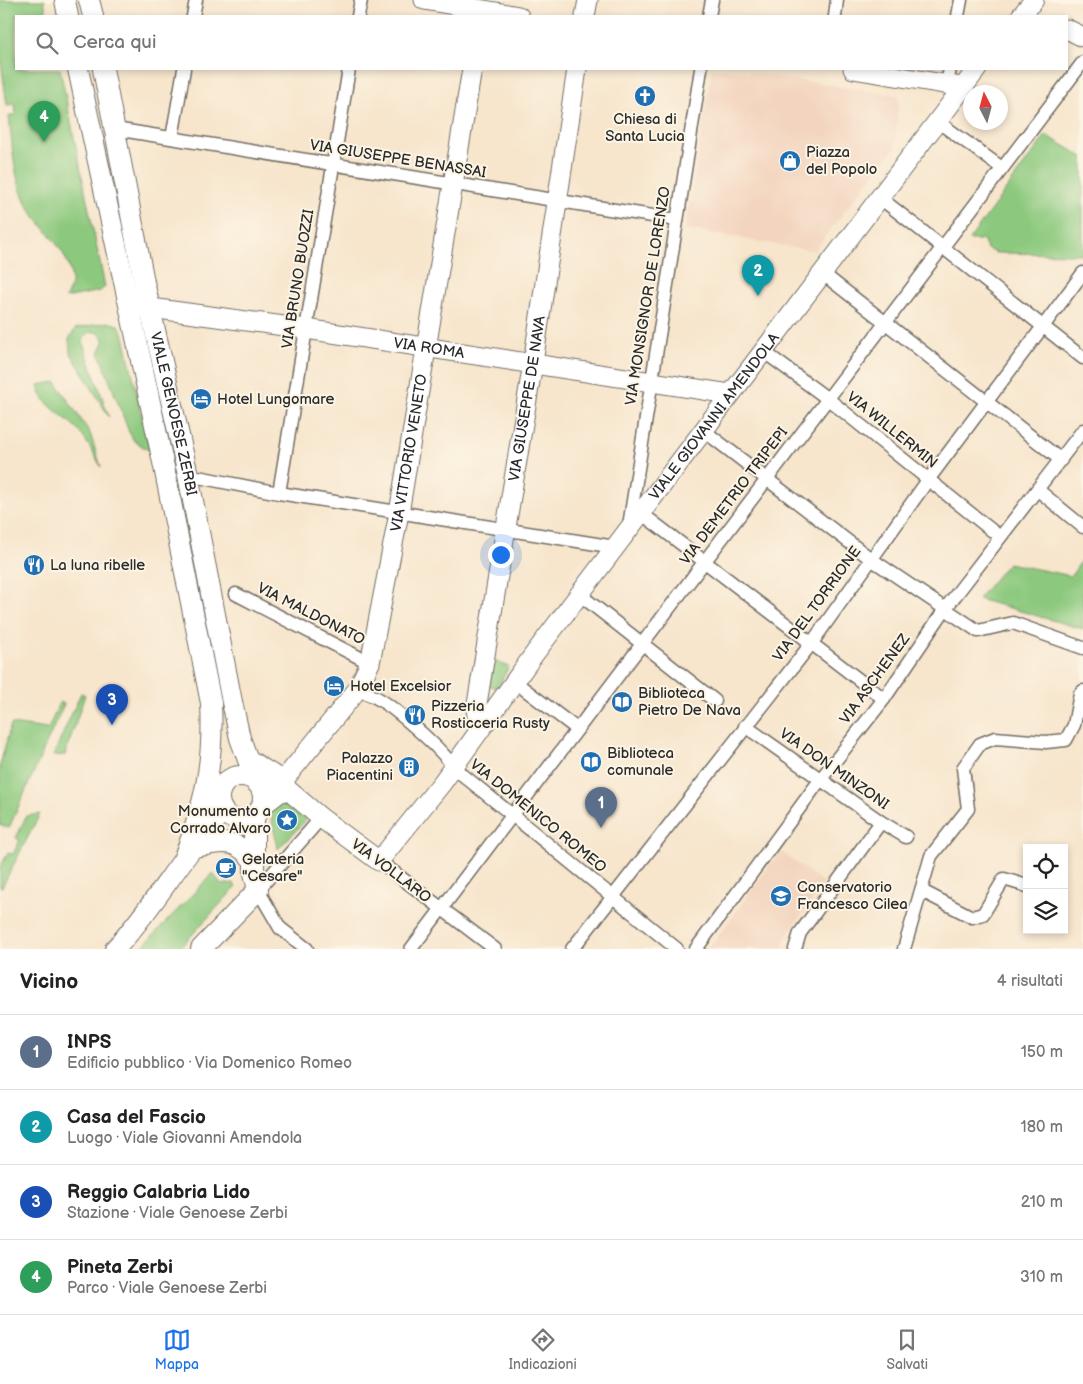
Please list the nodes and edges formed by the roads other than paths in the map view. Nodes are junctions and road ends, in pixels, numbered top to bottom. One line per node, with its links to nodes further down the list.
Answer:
1 (65, 0): 11 (main road)
2 (90, 0): 12 (main road)
3 (196, 0): 13 (street)
4 (361, 0): 14 (street)
5 (424, 0): 10 (street)
6 (588, 0): 16 (street)
7 (712, 0): 17 (street)
8 (837, 0): 18 (street)
9 (961, 0): 19 (street)
10 (482, 9): 15 (street)
11 (68, 15)
12 (93, 15)
13 (193, 15)
14 (358, 15)
15 (514, 15)
16 (585, 15)
17 (709, 15)
18 (835, 15)
19 (958, 15)
20 (1068, 30): 21 (street)
21 (1083, 37)
22 (1083, 62): 37 (street, VIA DEMETRIO TRIPEPI)
23 (78, 70): 45 (main road, VIALE GENOESE ZERBI)
24 (103, 70): 34 (main road, VIALE GENOESE ZERBI)
25 (184, 70): 35 (street)
26 (349, 70): 36 (street, VIA BRUNO BUOZZI)
27 (472, 70): 38 (street, VIA VITTORIO VENETO)
28 (577, 70): 40 (street, VIA GIUSEPPE DE NAVA)
29 (701, 70): 41 (street, VIA MONSIGNOR DE LORENZO)
30 (862, 70): 32 (street)
31 (975, 70): 32 (street, VIALE GIOVANNI AMENDOLA)
32 (953, 80): 33 (street, VIALE GIOVANNI AMENDOLA)
33 (937, 121): 37 (street); 39 (street, VIALE GIOVANNI AMENDOLA)
34 (115, 129): 35 (street, VIA GIUSEPPE BENASSAI); 46 (main road, VIALE GENOESE ZERBI)
35 (172, 138): 36 (street, VIA GIUSEPPE BENASSAI)
36 (333, 165): 38 (street, VIA GIUSEPPE BENASSAI); 49 (street, VIA BRUNO BUOZZI)
37 (1002, 168): 42 (street, VIA DEMETRIO TRIPEPI)
38 (452, 184): 40 (street, VIA GIUSEPPE BENASSAI); 50 (street, VIA VITTORIO VENETO)
39 (879, 197): 42 (street); 43 (street, VIALE GIOVANNI AMENDOLA)
40 (558, 202): 41 (street, VIA GIUSEPPE BENASSAI); 53 (street, VIA GIUSEPPE DE NAVA)
41 (676, 220): 54 (street, VIA MONSIGNOR DE LORENZO)
42 (942, 248): 47 (street, VIA DEMETRIO TRIPEPI); 48 (street)
43 (822, 273): 47 (street); 51 (street, VIALE GIOVANNI AMENDOLA)
44 (1083, 274): 48 (street, VIA DEL TORRIONE)
45 (129, 307): 46 (street, VIA ROMA); 92 (main road, VIALE GENOESE ZERBI)
46 (150, 307): 49 (street, VIA ROMA); 61 (main road, VIALE GENOESE ZERBI)
47 (885, 323): 56 (street, VIA DEMETRIO TRIPEPI); 57 (street)
48 (1043, 326): 52 (street); 57 (street, VIA DEL TORRIONE)
49 (306, 329): 50 (street, VIA ROMA); 65 (street, VIA BRUNO BUOZZI)
50 (426, 347): 53 (street, VIA ROMA); 66 (street, VIA VITTORIO VENETO)
51 (763, 351): 55 (street, VIALE GIOVANNI AMENDOLA); 56 (street, VIA WILLERMIN)
52 (1083, 358)
53 (533, 363): 54 (street, VIA ROMA); 70 (street, VIA GIUSEPPE DE NAVA)
54 (650, 381): 55 (street, VIA ROMA); 69 (street, VIA MONSIGNOR DE LORENZO)
55 (730, 394): 58 (street, VIALE GIOVANNI AMENDOLA)
56 (828, 399): 62 (street, VIA DEMETRIO TRIPEPI); 63 (street, VIA WILLERMIN)
57 (986, 402): 60 (street); 63 (street, VIA DEL TORRIONE)
58 (704, 430): 62 (street); 67 (street, VIALE GIOVANNI AMENDOLA)
59 (1083, 430): 60 (street, VIA ASCHENEZ)
60 (1061, 460): 64 (street, VIA ASCHENEZ)
61 (188, 475): 65 (street); 90 (main road, VIALE GENOESE ZERBI)
62 (767, 479): 73 (street); 74 (street, VIA DEMETRIO TRIPEPI)
63 (928, 480): 71 (street, VIA WILLERMIN); 73 (street, VIA DEL TORRIONE)
64 (1038, 490): 68 (street); 71 (street, VIA ASCHENEZ)
65 (279, 494): 66 (street)
66 (399, 513): 70 (street); 81 (street, VIA VITTORIO VENETO)
67 (641, 513): 69 (street, VIALE GIOVANNI AMENDOLA); 74 (street)
68 (1083, 527)
69 (629, 529): 72 (street, VIALE GIOVANNI AMENDOLA)
70 (506, 530): 72 (street); 88 (street, VIA GIUSEPPE DE NAVA)
71 (1000, 537): 77 (street, VIA ASCHENEZ)
72 (615, 547): 76 (street, VIALE GIOVANNI AMENDOLA)
73 (871, 559): 77 (street); 79 (street, VIA DEL TORRIONE)
74 (705, 561): 78 (street, VIA DEMETRIO TRIPEPI); 79 (street)
75 (236, 594): 81 (street, VIA MALDONATO)
76 (579, 594): 78 (street); 82 (street, VIALE GIOVANNI AMENDOLA)
77 (945, 609): 80 (street); 85 (street, VIA ASCHENEZ)
78 (642, 644): 86 (street); 89 (street, VIA DEMETRIO TRIPEPI)
79 (810, 644): 85 (street); 87 (street, VIA DEL TORRIONE)
80 (1083, 648)
81 (370, 663): 83 (street, VIA VITTORIO VENETO)
82 (515, 682): 88 (street, VIALE GIOVANNI AMENDOLA); 89 (street)
83 (356, 690): 91 (street, VIA DOMENICO ROMEO); 96 (street, VIA VITTORIO VENETO)
84 (1083, 691): 108 (street)
85 (884, 699): 93 (street, VIA ASCHENEZ)
86 (715, 700)
87 (745, 726): 93 (street, VIA DON MINZONI); 109 (street, VIA DEL TORRIONE)
88 (480, 729): 91 (street, VIALE GIOVANNI AMENDOLA)
89 (577, 729): 99 (street, VIA DEMETRIO TRIPEPI)
90 (248, 759): 95 (main road, VIALE GENOESE ZERBI); 96 (street)
91 (453, 767): 99 (street, VIA DOMENICO ROMEO); 105 (street, VIALE GIOVANNI AMENDOLA)
92 (210, 770): 94 (main road); 103 (main road, VIALE GENOESE ZERBI)
93 (820, 780): 101 (street, VIA DON MINZONI); 118 (street, VIA ASCHENEZ)
94 (226, 782): 95 (main road); 97 (main road)
95 (256, 782): 96 (street); 98 (main road)
96 (286, 786): 98 (street); 100 (street, VIA VOLLARO)
97 (223, 811): 98 (main road); 103 (main road)
98 (258, 811): 104 (main road)
99 (512, 816): 109 (street, VIA DOMENICO ROMEO); 110 (street, VIA DEMETRIO TRIPEPI)
100 (321, 818): 105 (street, VIA VOLLARO); 107 (street)
101 (881, 822): 102 (street, VIA DON MINZONI); 119 (street)
102 (906, 837)
103 (188, 853): 104 (main road); 111 (main road)
104 (254, 861): 107 (main road)
105 (379, 861): 110 (street, VIA VOLLARO)
106 (1023, 885): 108 (street)
107 (258, 890): 112 (main road); 113 (street)
108 (922, 891): 120 (street)
109 (611, 897): 116 (street, VIA DEL TORRIONE); 117 (street, VIA DOMENICO ROMEO)
110 (442, 909): 114 (street, VIA DEMETRIO TRIPEPI); 115 (street, VIA VOLLARO)
111 (115, 949)
112 (201, 949)
113 (307, 949)
114 (411, 949)
115 (495, 949)
116 (572, 949)
117 (677, 949)
118 (696, 949)
119 (795, 949)
120 (904, 949)

